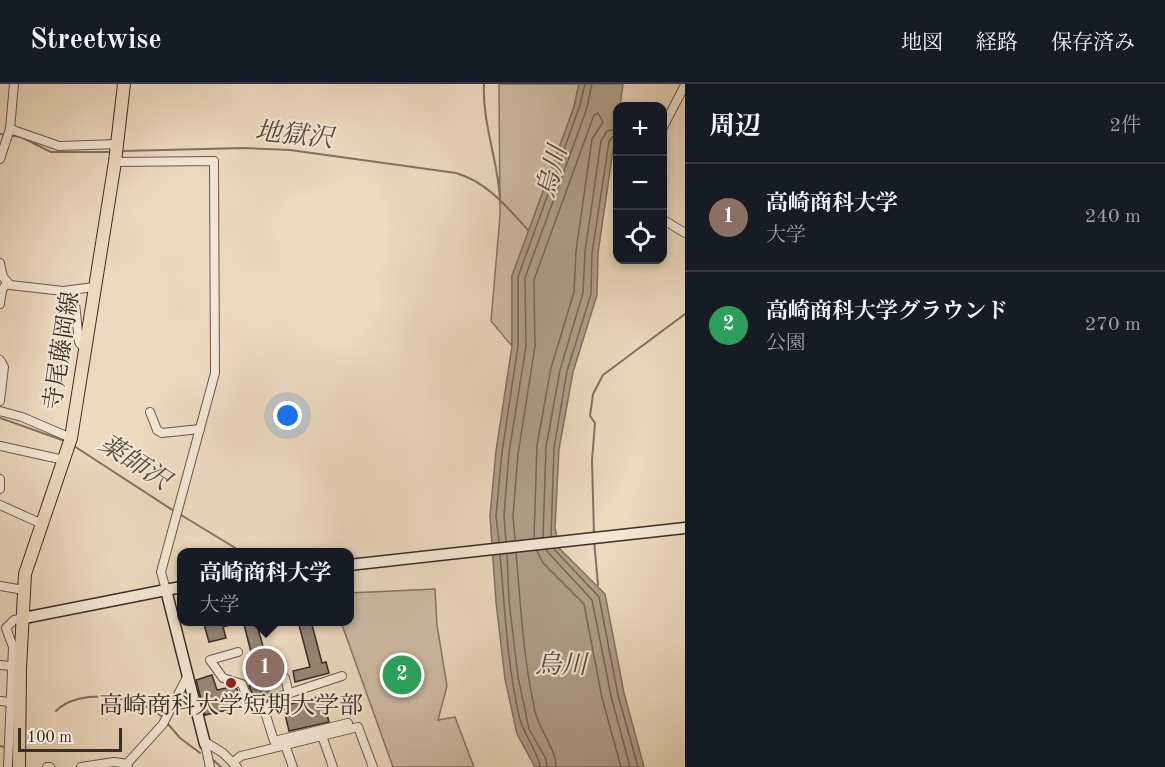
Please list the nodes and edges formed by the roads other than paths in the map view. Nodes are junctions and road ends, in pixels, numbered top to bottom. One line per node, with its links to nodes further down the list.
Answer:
1 (14, 84): 5 (street)
2 (124, 84): 6 (main road, 寺尾藤岡線)
3 (685, 85): 4 (street)
4 (667, 121)
5 (8, 133): 6 (street); 7 (street)
6 (116, 153): 12 (main road, 寺尾藤岡線); 20 (street)
7 (0, 159)
8 (667, 222): 9 (street)
9 (685, 233)
10 (0, 263): 11 (street)
11 (7, 283): 13 (street); 14 (street)
12 (94, 287): 13 (street); 15 (main road, 寺尾藤岡線)
13 (68, 291): 15 (street)
14 (0, 304)
15 (85, 350): 21 (main road, 寺尾藤岡線)
16 (0, 360): 17 (street)
17 (0, 400)
18 (0, 411): 21 (street)
19 (150, 412): 20 (street)
20 (200, 429): 33 (street)
21 (71, 438): 23 (main road, 寺尾藤岡線)
22 (0, 446): 23 (street)
23 (64, 460): 27 (main road, 寺尾藤岡線)
24 (0, 479): 25 (street)
25 (0, 489)
26 (0, 505): 27 (street)
27 (40, 523): 32 (main road, 寺尾藤岡線)
28 (685, 528): 29 (street)
29 (354, 564)
30 (0, 586): 32 (street)
31 (177, 588): 33 (street)
32 (24, 590): 34 (main road, 寺尾藤岡線)
33 (166, 590): 34 (street); 39 (street)
34 (24, 618): 37 (street); 53 (main road, 寺尾藤岡線); 54 (main road, 寺尾藤岡線)
35 (238, 652): 44 (street)
36 (0, 665): 37 (street)
37 (11, 666): 43 (street)
38 (342, 676): 41 (street)
39 (187, 677): 47 (street); 50 (street)
40 (285, 678): 41 (street)
41 (290, 694): 44 (street)
42 (0, 701): 43 (street)
43 (9, 702): 49 (street)
44 (264, 708): 45 (street)
45 (348, 723)
46 (322, 736): 48 (street); 58 (street); 59 (street)
47 (205, 744): 51 (street); 56 (street)
48 (285, 746): 51 (street); 57 (street)
49 (4, 750): 52 (street)
50 (126, 765): 55 (street)
51 (235, 765)
52 (8, 767)
53 (19, 767)
54 (26, 767)
55 (81, 767)
56 (210, 767)
57 (293, 767)
58 (333, 767)
59 (373, 767)

